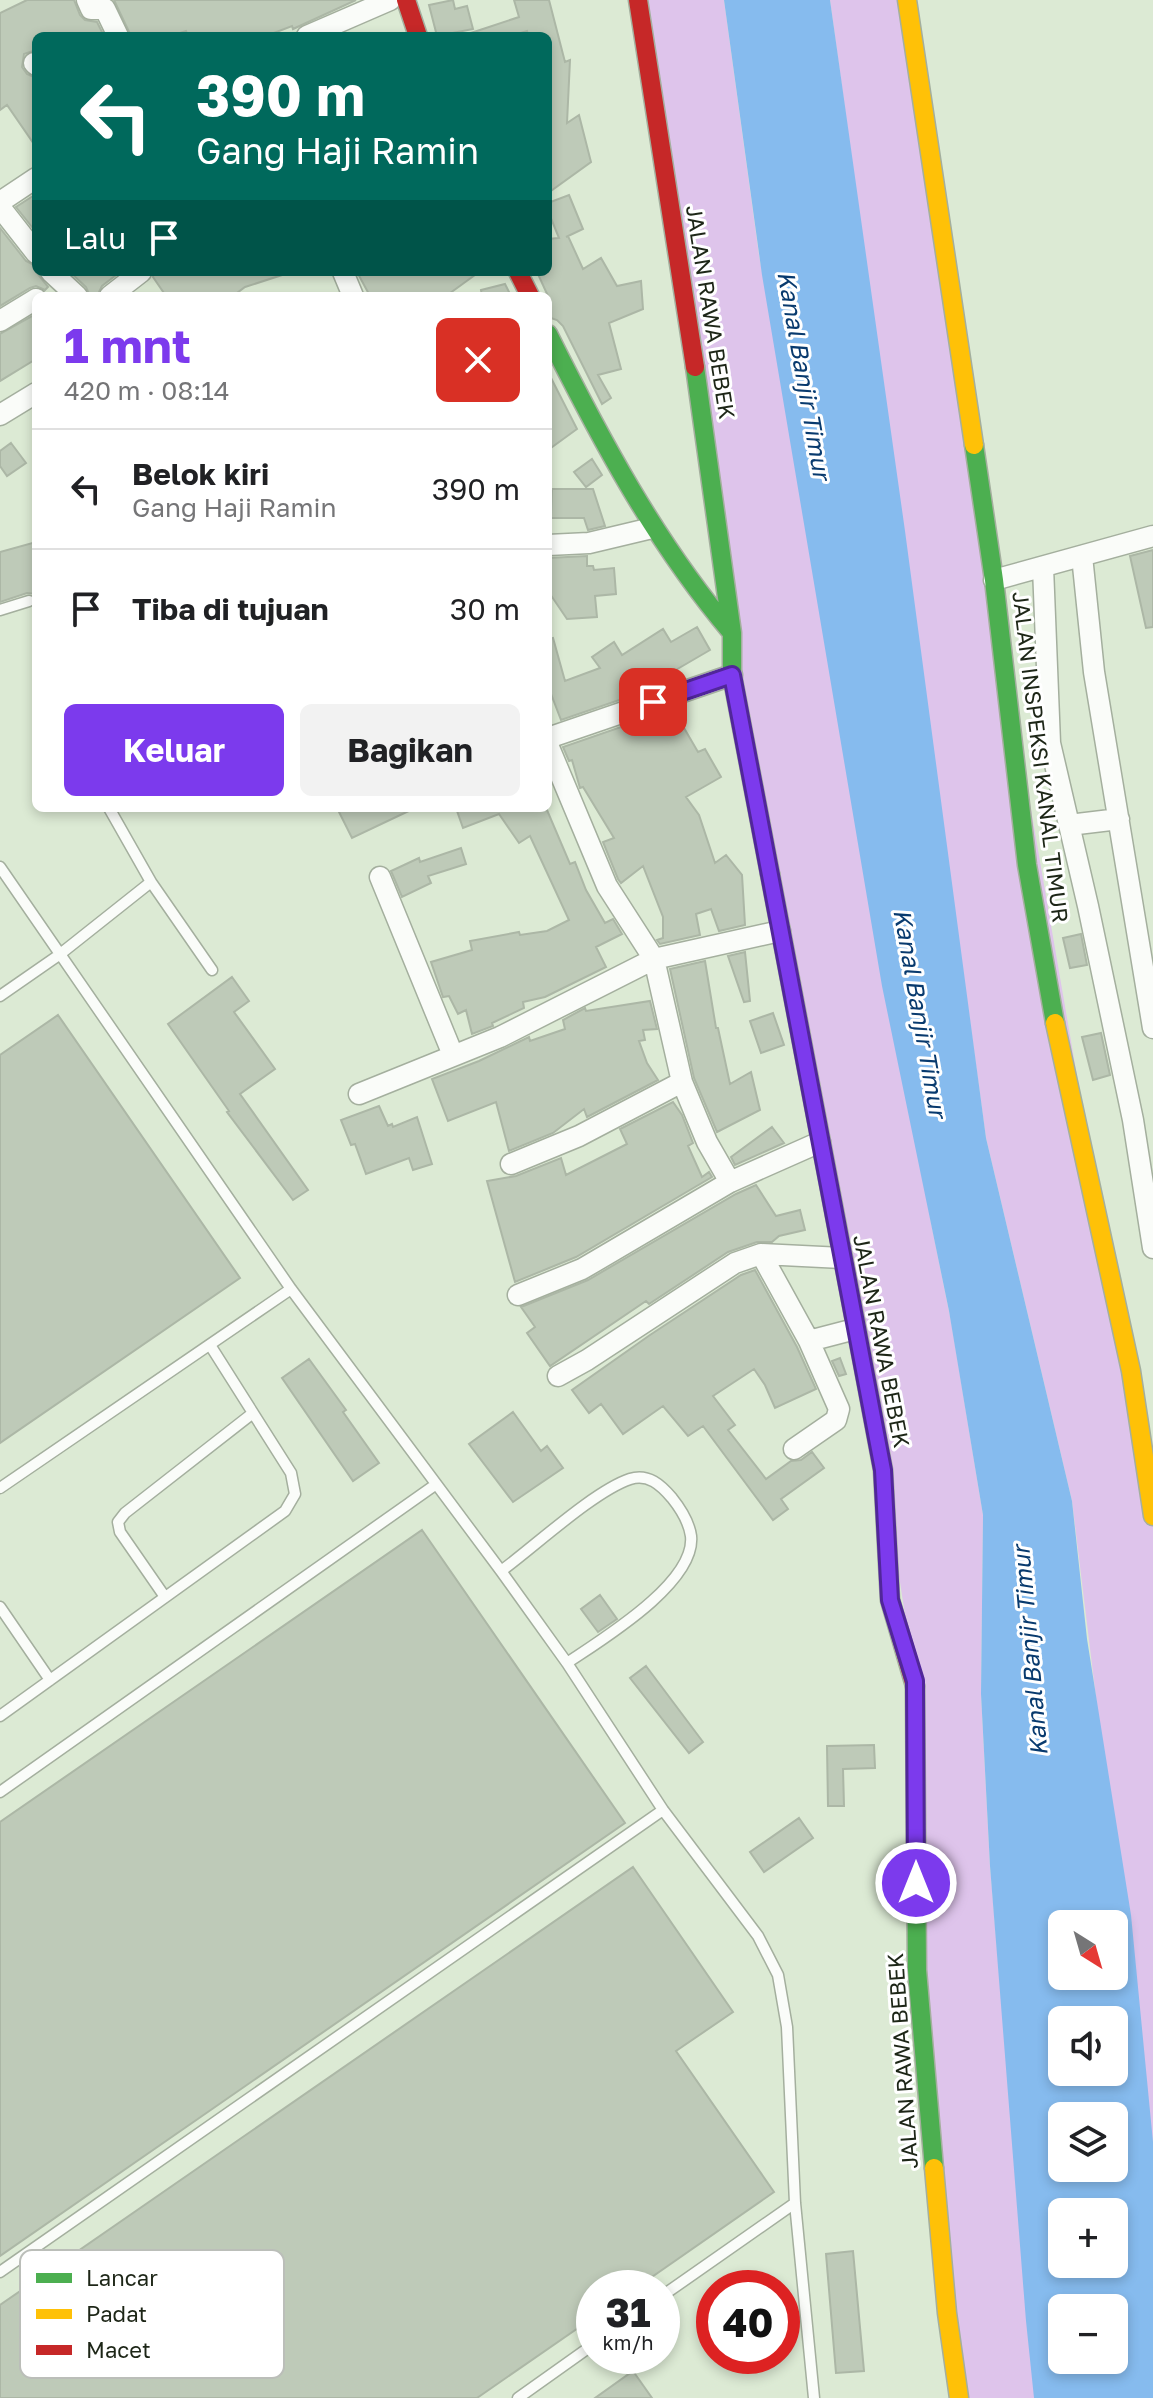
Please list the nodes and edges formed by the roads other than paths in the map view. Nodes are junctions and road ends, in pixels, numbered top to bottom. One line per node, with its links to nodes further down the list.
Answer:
1 (87, 0): 6 (street)
2 (390, 0): 7 (street)
3 (406, 0): 8 (street)
4 (638, 0): 29 (street, JALAN RAWA BEBEK)
5 (907, 0): 26 (street, JALAN INSPEKSI KANAL TIMUR)
6 (116, 32)
7 (316, 32)
8 (417, 32)
9 (32, 181): 10 (street)
10 (0, 204): 11 (street)
11 (32, 248)
12 (136, 276): 15 (street)
13 (56, 278): 14 (street)
14 (72, 292)
15 (115, 292)
16 (32, 301): 17 (street)
17 (0, 321)
18 (552, 342): 21 (street)
19 (32, 395): 20 (street)
20 (0, 415)
21 (652, 528): 23 (street); 29 (street)
22 (1153, 536): 24 (street)
23 (552, 545)
24 (1082, 556): 25 (street); 34 (street)
25 (1043, 567): 26 (street); 35 (street)
26 (994, 580): 64 (street, JALAN INSPEKSI KANAL TIMUR)
27 (29, 601): 28 (lane)
28 (0, 610)
29 (732, 633): 30 (street, JALAN RAWA BEBEK)
30 (732, 675): 31 (street); 39 (street, JALAN RAWA BEBEK)
31 (552, 737)
32 (552, 768): 41 (street)
33 (111, 812): 38 (lane)
34 (1119, 819): 35 (street); 44 (street)
35 (1069, 825): 51 (street)
36 (0, 867): 40 (lane)
37 (380, 877): 45 (street)
38 (151, 882): 40 (lane); 42 (lane)
39 (780, 931): 41 (street); 48 (street, JALAN RAWA BEBEK)
40 (59, 955): 43 (lane); 54 (lane)
41 (654, 959): 45 (street); 46 (street)
42 (212, 970)
43 (0, 996)
44 (1153, 1028)
45 (453, 1055): 47 (street)
46 (682, 1082): 49 (street); 50 (street)
47 (359, 1094)
48 (820, 1142): 50 (street); 53 (street, JALAN RAWA BEBEK)
49 (511, 1164)
50 (730, 1182): 55 (street)
51 (1153, 1248)
52 (761, 1254): 53 (street); 57 (street); 59 (street)
53 (842, 1258): 56 (street, JALAN RAWA BEBEK)
54 (291, 1289): 58 (lane); 62 (lane)
55 (518, 1295)
56 (855, 1329): 57 (street); 81 (street, JALAN RAWA BEBEK)
57 (809, 1341): 61 (street)
58 (210, 1345): 60 (lane); 63 (lane)
59 (558, 1376)
60 (253, 1413): 66 (lane); 66 (lane)
61 (794, 1449)
62 (435, 1485): 65 (lane); 71 (lane)
63 (0, 1488)
64 (1153, 1516)
65 (501, 1571): 68 (lane); 68 (lane)
66 (165, 1597): 69 (lane)
67 (0, 1607): 69 (lane)
68 (567, 1663): 72 (lane)
69 (50, 1680): 70 (lane)
70 (0, 1716)
71 (0, 1792)
72 (663, 1810): 73 (lane); 74 (lane)
73 (795, 2203): 77 (lane); 80 (lane)
74 (32, 2250)
75 (20, 2258): 76 (lane)
76 (0, 2272)
77 (680, 2283)
78 (576, 2357): 79 (lane)
79 (518, 2398)
80 (814, 2398)
81 (959, 2398)

